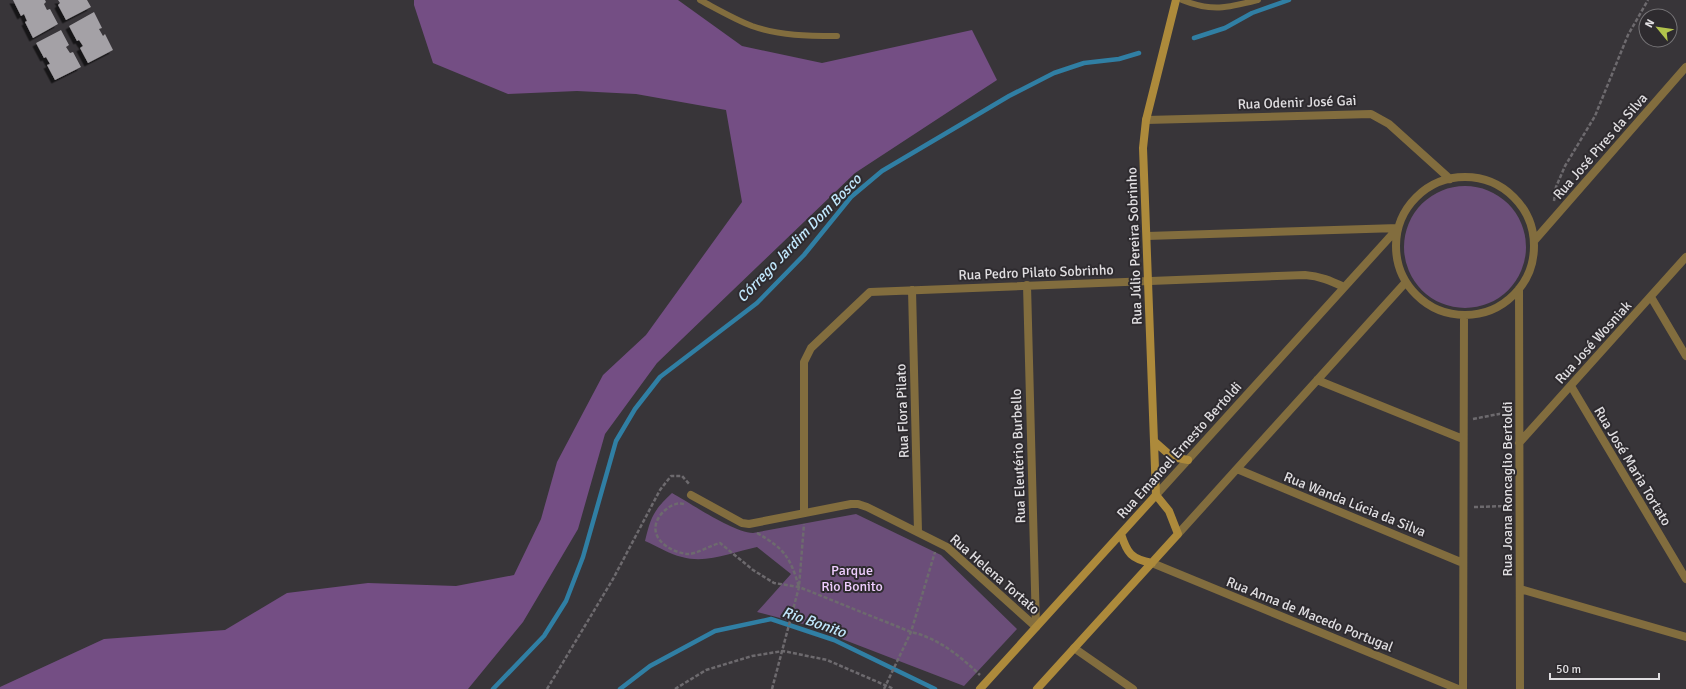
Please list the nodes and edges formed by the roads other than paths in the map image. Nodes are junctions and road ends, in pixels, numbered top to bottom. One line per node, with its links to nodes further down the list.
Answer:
1 (700, 0): 5 (lane)
2 (1176, 0): 7 (main road, Rua Júlio Pereira Sobrinho)
3 (1182, 0): 4 (lane)
4 (1258, 0)
5 (837, 36)
6 (1686, 67): 11 (street, Rua José Pires da Silva)
7 (1146, 120): 8 (street, Rua Odenir José Gai); 10 (main road, Rua Júlio Pereira Sobrinho)
8 (1450, 179): 9 (street); 11 (street)
9 (1398, 228): 10 (street); 14 (street); 16 (street, Rua Emanoel Ernesto Bertoldi)
10 (1146, 236): 13 (main road, Rua Júlio Pereira Sobrinho)
11 (1534, 241): 17 (street)
12 (1686, 257): 19 (street, Rua José Wosniak)
13 (1148, 281): 15 (street, Rua Pedro Pilato Sobrinho); 16 (street, Rua Pedro Pilato Sobrinho); 25 (main road, Rua Júlio Pereira Sobrinho)
14 (1406, 283): 20 (street); 22 (street)
15 (1027, 285): 18 (street, Rua Pedro Pilato Sobrinho); 39 (street, Rua Eleutério Burbello)
16 (1344, 288): 27 (street, Rua Emanoel Ernesto Bertoldi)
17 (1519, 289): 20 (street); 26 (street, Rua Joana Roncaglio Bertoldi)
18 (912, 290): 31 (street, Rua Pedro Pilato Sobrinho); 32 (street, Rua Flora Pilato)
19 (1651, 297): 21 (street); 23 (street, Rua José Wosniak)
20 (1464, 316): 24 (street)
21 (1686, 356)
22 (1317, 380): 24 (street); 28 (street)
23 (1571, 386): 26 (street, Rua José Wosniak); 37 (street, Rua José Maria Tortato)
24 (1463, 439): 36 (street)
25 (1155, 442): 27 (main road); 30 (main road, Rua Júlio Pereira Sobrinho)
26 (1519, 443): 38 (street, Rua Joana Roncaglio Bertoldi)
27 (1188, 460): 30 (street, Rua Emanoel Ernesto Bertoldi)
28 (1237, 469): 34 (street); 36 (street, Rua Wanda Lúcia da Silva)
29 (691, 495): 31 (street, Rua Helena Tortato)
30 (1156, 495): 33 (main road, Rua Emanoel Ernesto Bertoldi); 34 (main road)
31 (804, 513): 32 (street, Rua Helena Tortato)
32 (918, 532): 39 (street, Rua Helena Tortato)
33 (1121, 534): 35 (main road); 39 (main road, Rua Emanoel Ernesto Bertoldi)
34 (1178, 534): 35 (main road)
35 (1152, 563): 41 (main road); 45 (street, Rua Anna de Macedo Portugal)
36 (1463, 563): 46 (street)
37 (1686, 579)
38 (1520, 589): 40 (street); 47 (street, Rua Joana Roncaglio Bertoldi)
39 (1036, 627): 42 (main road, Rua Emanoel Ernesto Bertoldi)
40 (1686, 637)
41 (1074, 648): 43 (main road); 44 (street)
42 (980, 689)
43 (1037, 689)
44 (1133, 689)
45 (1458, 689)
46 (1463, 689)
47 (1520, 689)

